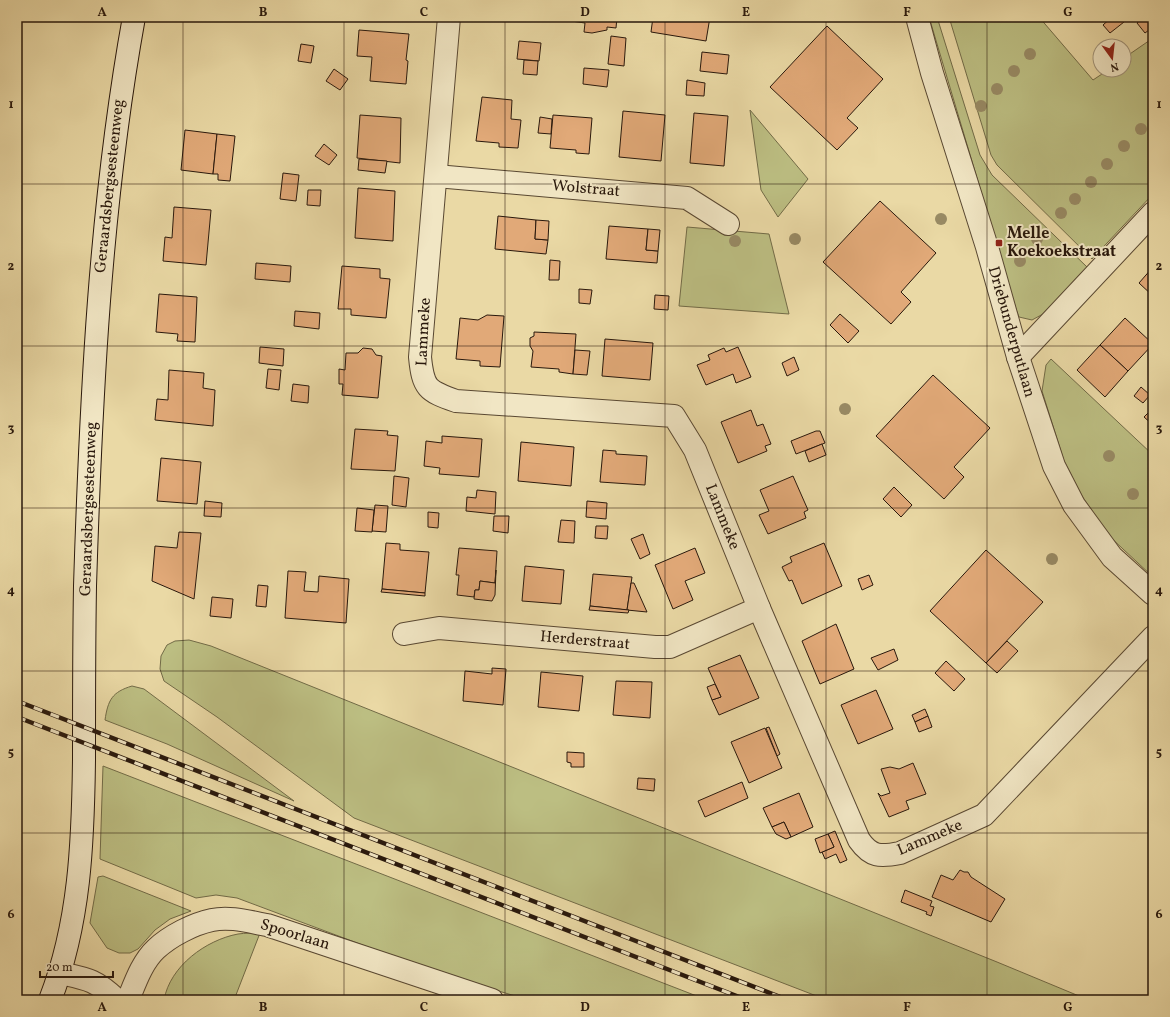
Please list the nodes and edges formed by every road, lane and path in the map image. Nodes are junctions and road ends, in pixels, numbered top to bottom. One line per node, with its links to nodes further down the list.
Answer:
1 (134, 17): 12 (street, Geraardsbergsesteenweg)
2 (450, 17): 4 (street, Lammeke)
3 (917, 17): 7 (street, Driebunderputlaan)
4 (436, 176): 6 (street, Wolstraat); 9 (street, Lammeke)
5 (1153, 213): 7 (street)
6 (728, 224)
7 (1018, 358): 8 (street, Driebunderputlaan)
8 (1153, 594)
9 (759, 608): 10 (street, Herderstraat); 11 (street, Lammeke)
10 (404, 634)
11 (1153, 638)
12 (60, 973): 13 (street, Geraardsbergsesteenweg); 14 (street)
13 (50, 1000)
14 (117, 1000)
15 (128, 1000): 16 (street, Spoorlaan)
16 (492, 1000)

